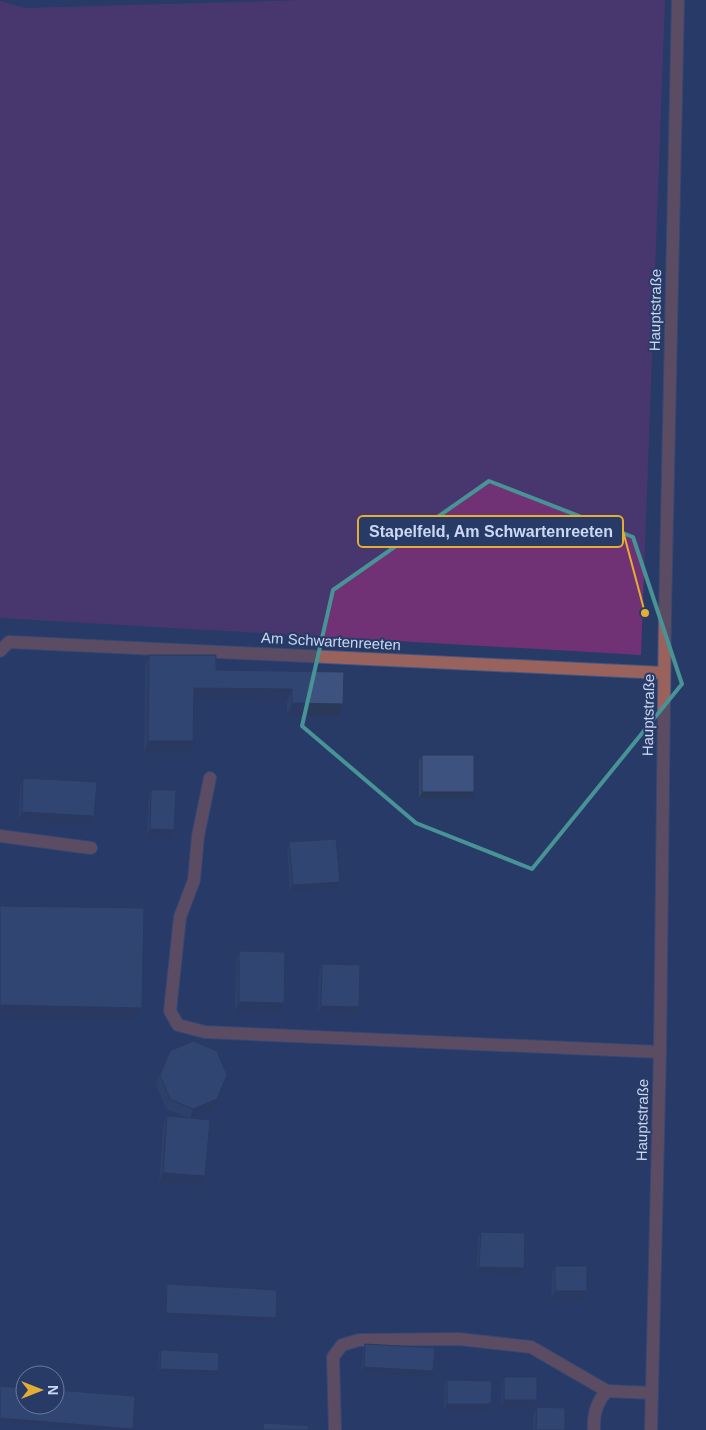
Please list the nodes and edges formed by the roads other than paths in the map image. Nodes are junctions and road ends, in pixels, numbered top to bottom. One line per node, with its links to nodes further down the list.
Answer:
1 (678, 0): 3 (street, Hauptstraße)
2 (0, 651): 3 (street, Am Schwartenreeten)
3 (664, 673): 7 (street, Hauptstraße)
4 (210, 778): 7 (street)
5 (0, 836): 6 (street)
6 (91, 848)
7 (660, 1052): 9 (street, Hauptstraße)
8 (608, 1391): 9 (street); 10 (street); 11 (street)
9 (652, 1393): 12 (street, Hauptstraße)
10 (335, 1430)
11 (594, 1430)
12 (651, 1430)

